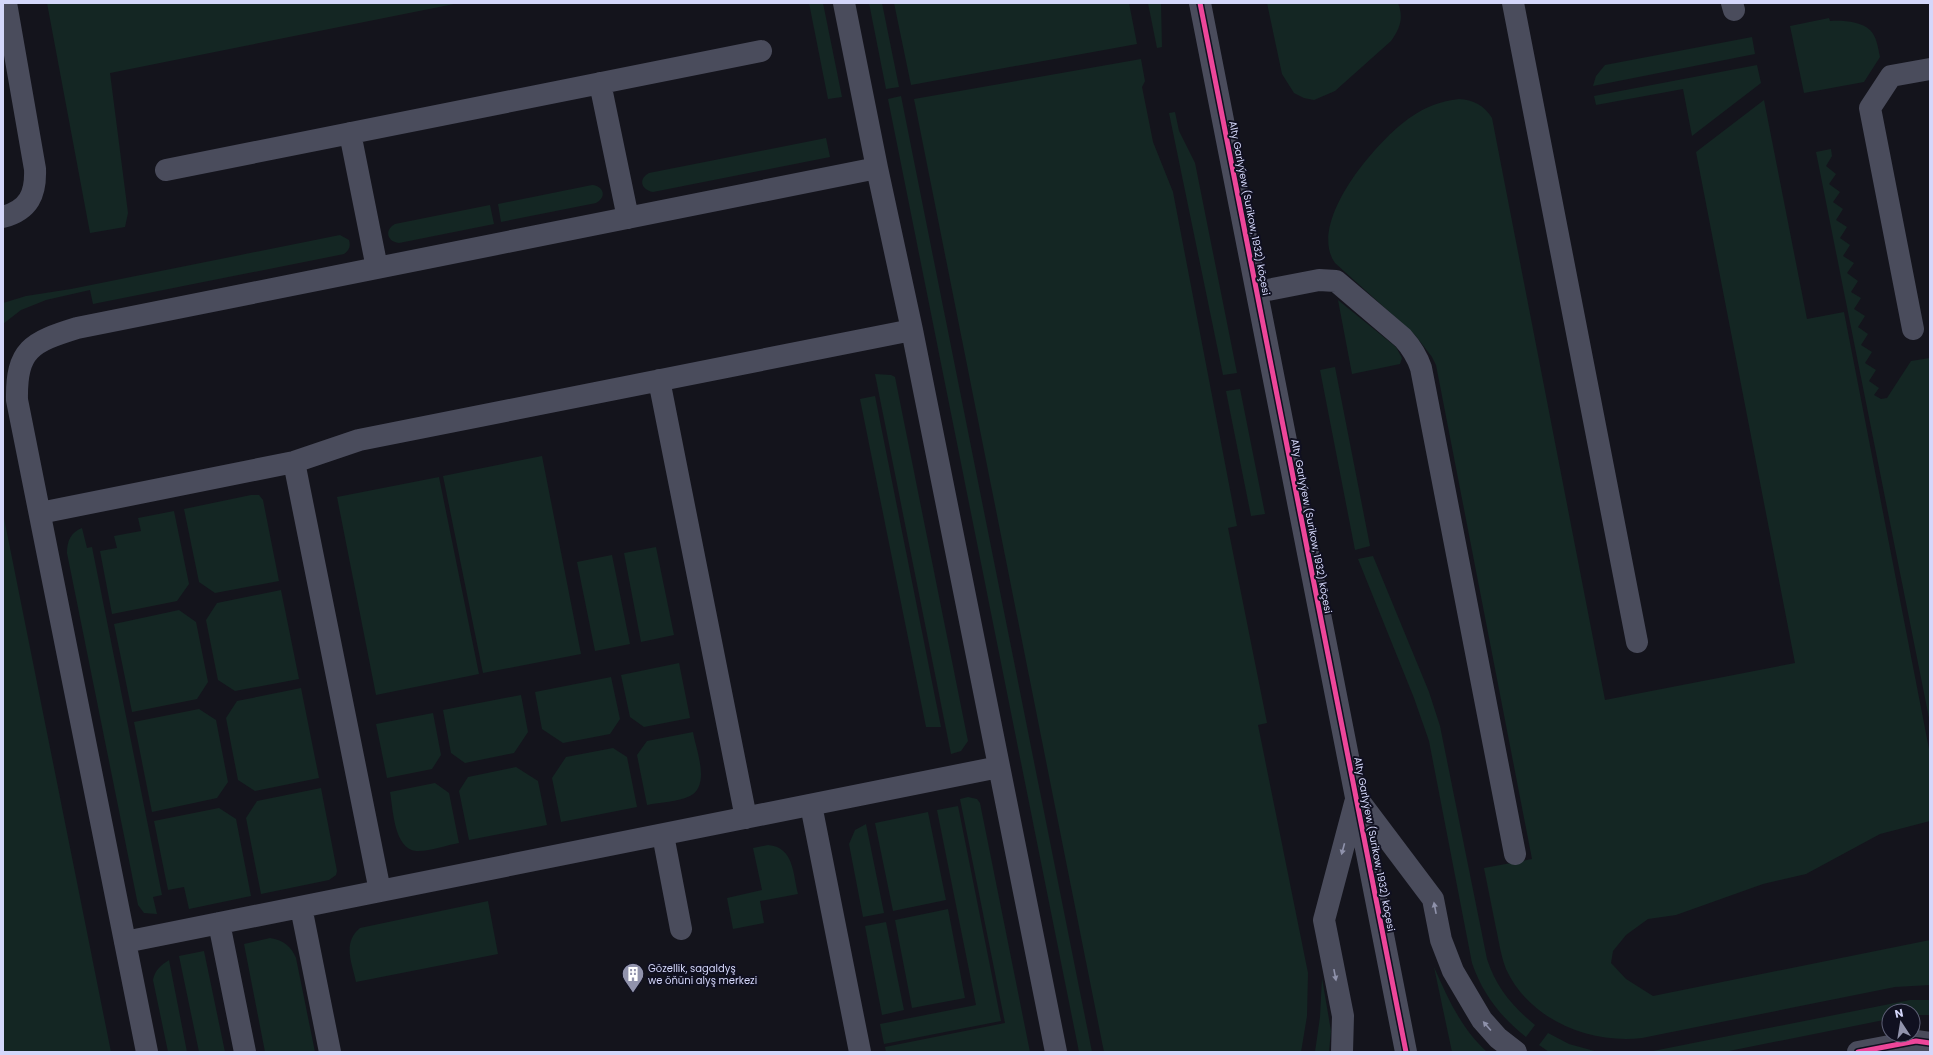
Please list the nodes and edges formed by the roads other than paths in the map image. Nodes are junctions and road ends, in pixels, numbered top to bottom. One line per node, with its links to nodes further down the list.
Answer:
1 (6, 3): 11 (street)
2 (844, 3): 9 (street)
3 (1200, 3): 14 (street, Alty Garlyýew (Surikow, 1932) köçesi)
4 (1513, 3): 20 (street)
5 (761, 51): 7 (street)
6 (1930, 69): 15 (street)
7 (600, 83): 8 (street); 12 (street)
8 (350, 133): 10 (street); 13 (street)
9 (877, 168): 12 (street); 16 (street)
10 (166, 170)
11 (3, 218)
12 (628, 218): 13 (street)
13 (377, 268): 19 (street)
14 (1257, 292): 22 (street, Alty Garlyýew (Surikow, 1932) köçesi); 26 (street)
15 (1913, 329)
16 (912, 330): 17 (street); 21 (street)
17 (659, 380): 18 (street); 24 (street)
18 (294, 462): 19 (street); 27 (street)
19 (40, 513): 31 (street)
20 (1637, 642)
21 (999, 767): 23 (street); 37 (street)
22 (1357, 798): 38 (street, one-way to 38); 39 (street, Alty Garlyýew (Surikow, 1932) köçesi); 40 (street, one-way to 22)
23 (811, 805): 24 (street); 36 (street)
24 (746, 818): 25 (street)
25 (663, 835): 27 (street); 30 (street)
26 (1515, 854)
27 (380, 891): 28 (street)
28 (301, 907): 29 (street); 35 (street)
29 (219, 923): 31 (street); 34 (street)
30 (681, 929)
31 (125, 942): 33 (street)
32 (1930, 1042): 41 (street)
33 (147, 1052)
34 (245, 1052)
35 (330, 1052)
36 (860, 1052)
37 (1056, 1052)
38 (1342, 1052)
39 (1406, 1052)
40 (1516, 1052)
41 (1858, 1052)

